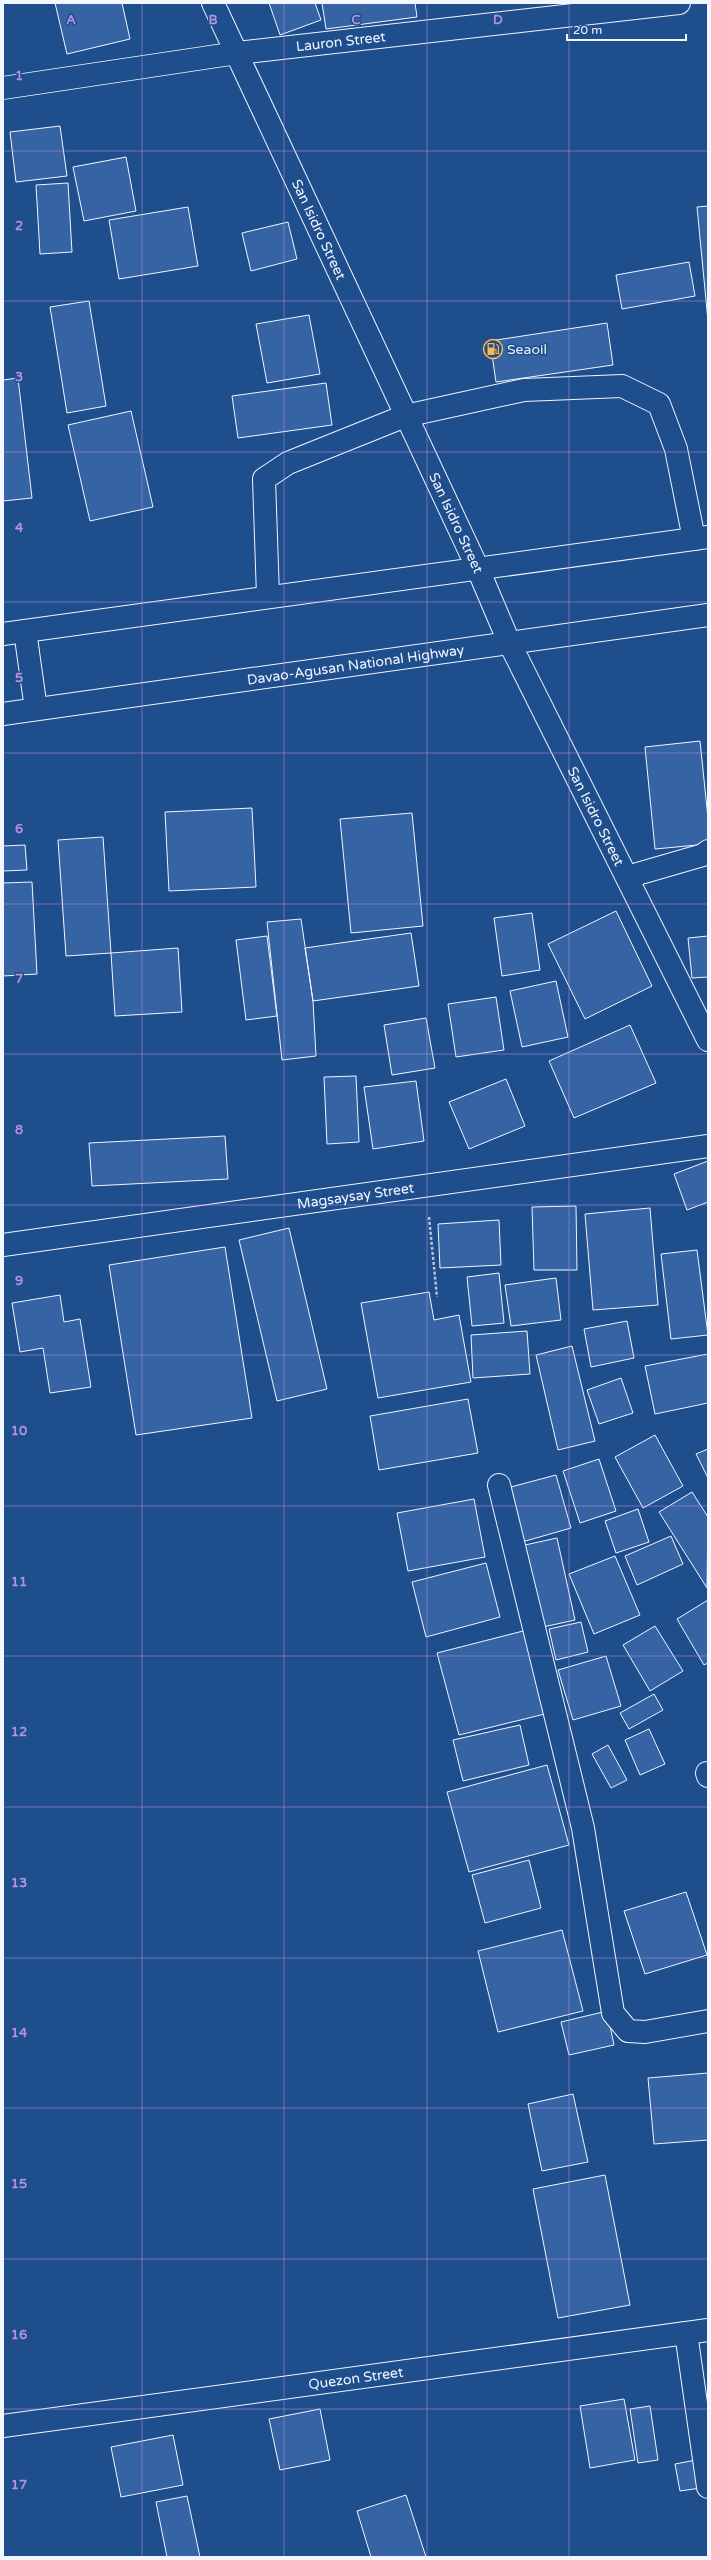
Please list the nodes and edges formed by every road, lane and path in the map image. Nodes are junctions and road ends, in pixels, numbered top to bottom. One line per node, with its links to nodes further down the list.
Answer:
1 (213, 3): 3 (main road, San Isidro Street)
2 (679, 3): 3 (main road, Lauron Street)
3 (237, 53): 4 (main road, Lauron Street); 5 (main road, San Isidro Street)
4 (3, 88)
5 (405, 416): 6 (main road); 7 (main road, San Isidro Street); 8 (main road)
6 (701, 538): 7 (main road)
7 (478, 569): 8 (main road); 12 (main road, San Isidro Street)
8 (268, 596): 10 (main road)
9 (708, 615): 12 (main road, Davao-Agusan National Highway)
10 (25, 631): 11 (main road); 13 (main road)
11 (3, 634)
12 (510, 642): 13 (main road, Davao-Agusan National Highway); 16 (main road, San Isidro Street)
13 (36, 709): 14 (main road, Davao-Agusan National Highway)
14 (3, 714)
15 (708, 851): 16 (main road)
16 (627, 877): 17 (main road, San Isidro Street)
17 (708, 1040)
18 (708, 1146): 19 (main road, Magsaysay Street)
19 (426, 1185): 20 (main road, Magsaysay Street); 21 (path)
20 (3, 1245)
21 (437, 1298)
22 (499, 1485): 23 (main road)
23 (708, 2021)
24 (708, 2330): 25 (main road, Quezon Street)
25 (686, 2333): 26 (main road, Quezon Street); 27 (main road)
26 (3, 2426)
27 (708, 2487)

